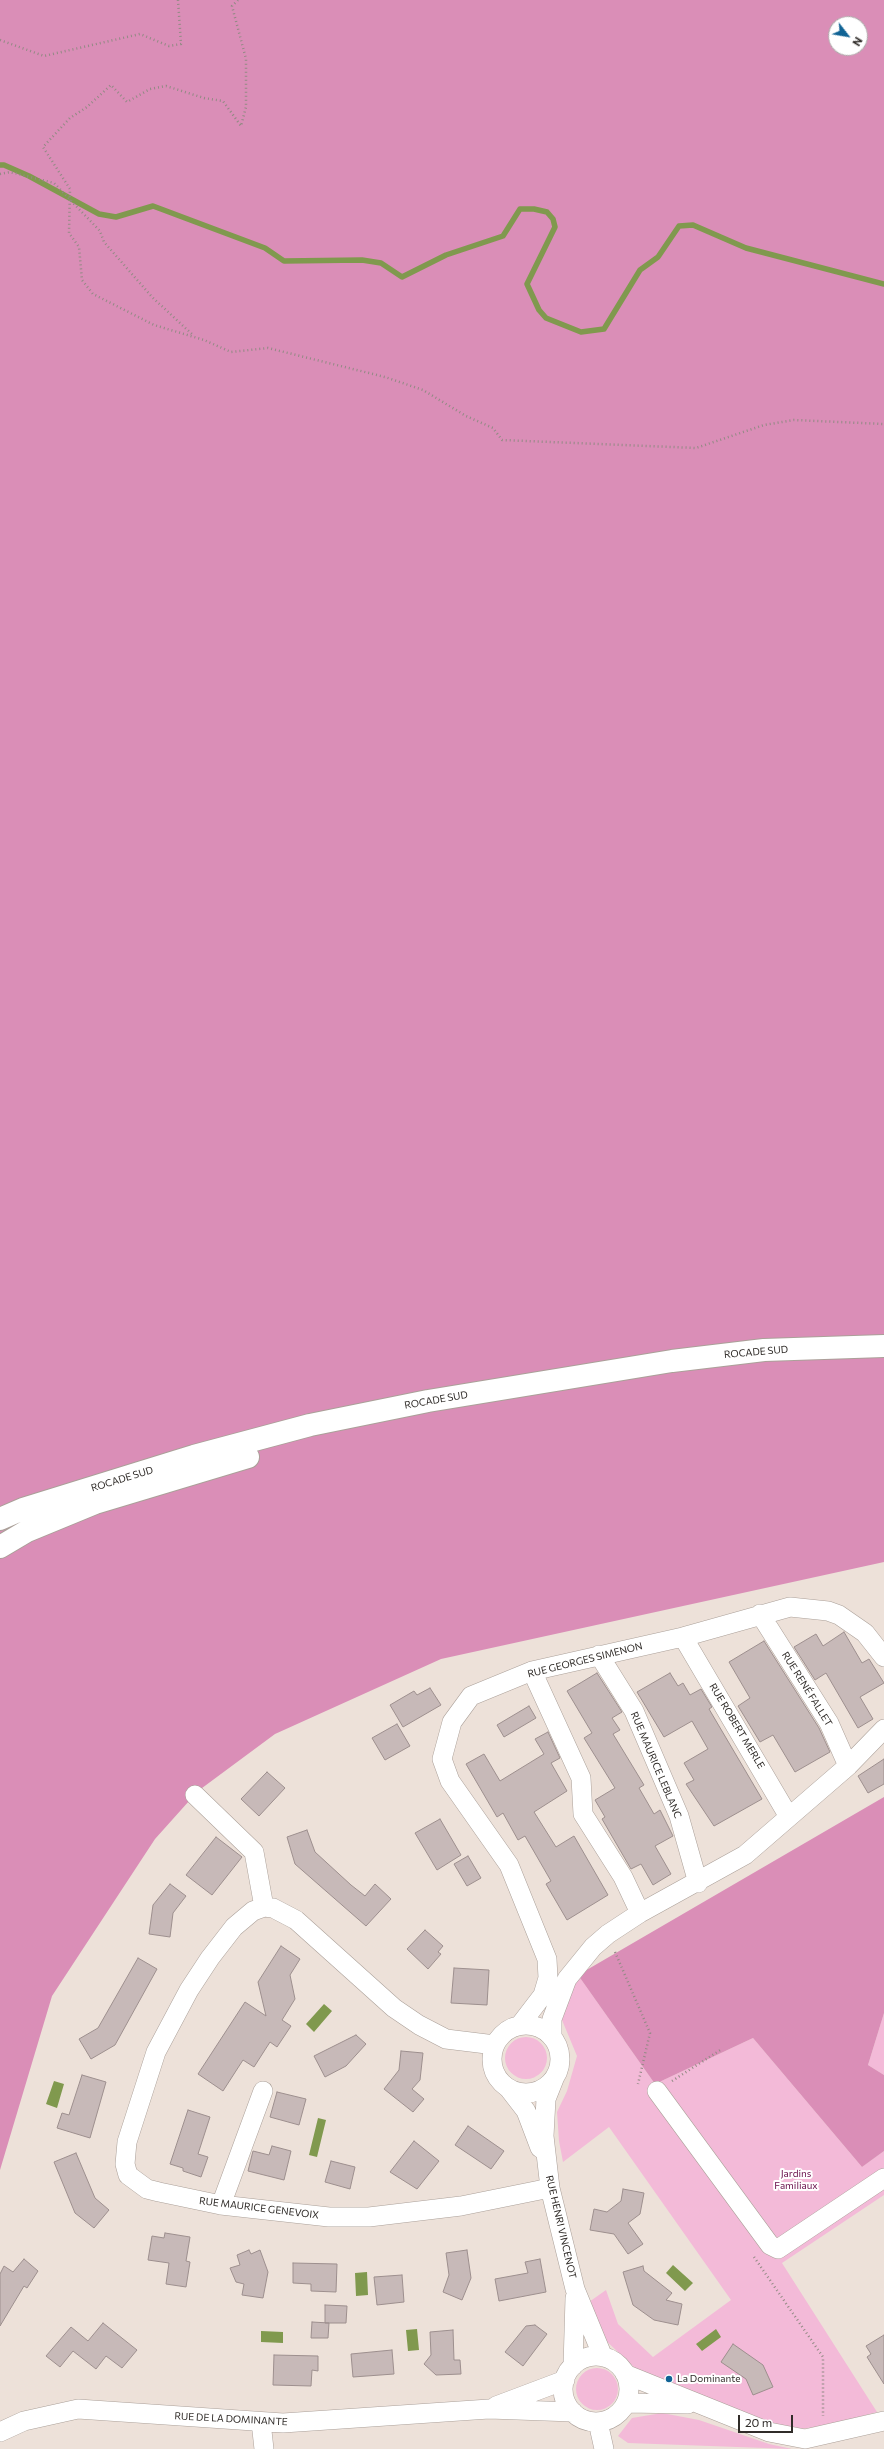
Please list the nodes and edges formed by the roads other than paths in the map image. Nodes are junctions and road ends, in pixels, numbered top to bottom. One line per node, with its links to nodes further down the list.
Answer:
1 (884, 1346): 2 (main road, ROCADE SUD)
2 (428, 1401): 3 (main road, ROCADE SUD); 4 (main road)
3 (0, 1518)
4 (0, 1547)
5 (760, 1614): 6 (street, RUE GEORGES SIMENON); 8 (street, RUE GEORGES SIMENON); 11 (street, RUE RENÉ FALLET)
6 (683, 1637): 7 (street, RUE GEORGES SIMENON); 13 (street, RUE ROBERT MERLE)
7 (599, 1655): 9 (street, RUE GEORGES SIMENON); 14 (street, RUE MAURICE LEBLANC)
8 (884, 1657)
9 (532, 1671): 16 (street); 17 (street, RUE GEORGES SIMENON)
10 (884, 1729): 11 (street)
11 (848, 1766): 13 (street)
12 (195, 1795): 15 (street)
13 (789, 1816): 14 (street)
14 (698, 1882): 16 (street)
15 (264, 1907): 19 (street); 27 (street, RUE MAURICE GENEVOIX)
16 (640, 1913): 18 (street)
17 (520, 2025): 18 (street); 19 (street)
18 (552, 2036): 20 (street, RUE HENRI VINCENOT)
19 (494, 2045): 21 (street, RUE HENRI VINCENOT)
20 (554, 2079): 21 (street); 24 (street, RUE HENRI VINCENOT)
21 (510, 2089): 24 (street, RUE HENRI VINCENOT)
22 (263, 2091): 27 (street)
23 (657, 2091): 25 (street)
24 (546, 2166): 26 (street, RUE HENRI VINCENOT)
25 (884, 2178)
26 (550, 2188): 27 (street, RUE MAURICE GENEVOIX); 28 (street, RUE HENRI VINCENOT)
27 (221, 2205)
28 (575, 2289): 29 (street, RUE HENRI VINCENOT); 30 (street, RUE HENRI VINCENOT)
29 (603, 2357): 30 (street, RUE DE LA DOMINANTE); 31 (street)
30 (569, 2373): 34 (street, RUE DE LA DOMINANTE); 35 (street)
31 (625, 2374): 32 (street); 33 (street)
32 (626, 2403): 33 (street); 38 (street)
33 (701, 2405): 40 (street)
34 (489, 2409): 35 (street, RUE DE LA DOMINANTE); 37 (street, RUE DE LA DOMINANTE)
35 (573, 2412): 38 (street, RUE DE LA DOMINANTE)
36 (884, 2421): 40 (street)
37 (261, 2422): 39 (street, RUE DE LA DOMINANTE); 41 (street)
38 (598, 2422): 42 (street)
39 (0, 2432)
40 (805, 2444)
41 (264, 2449)
42 (604, 2449)

